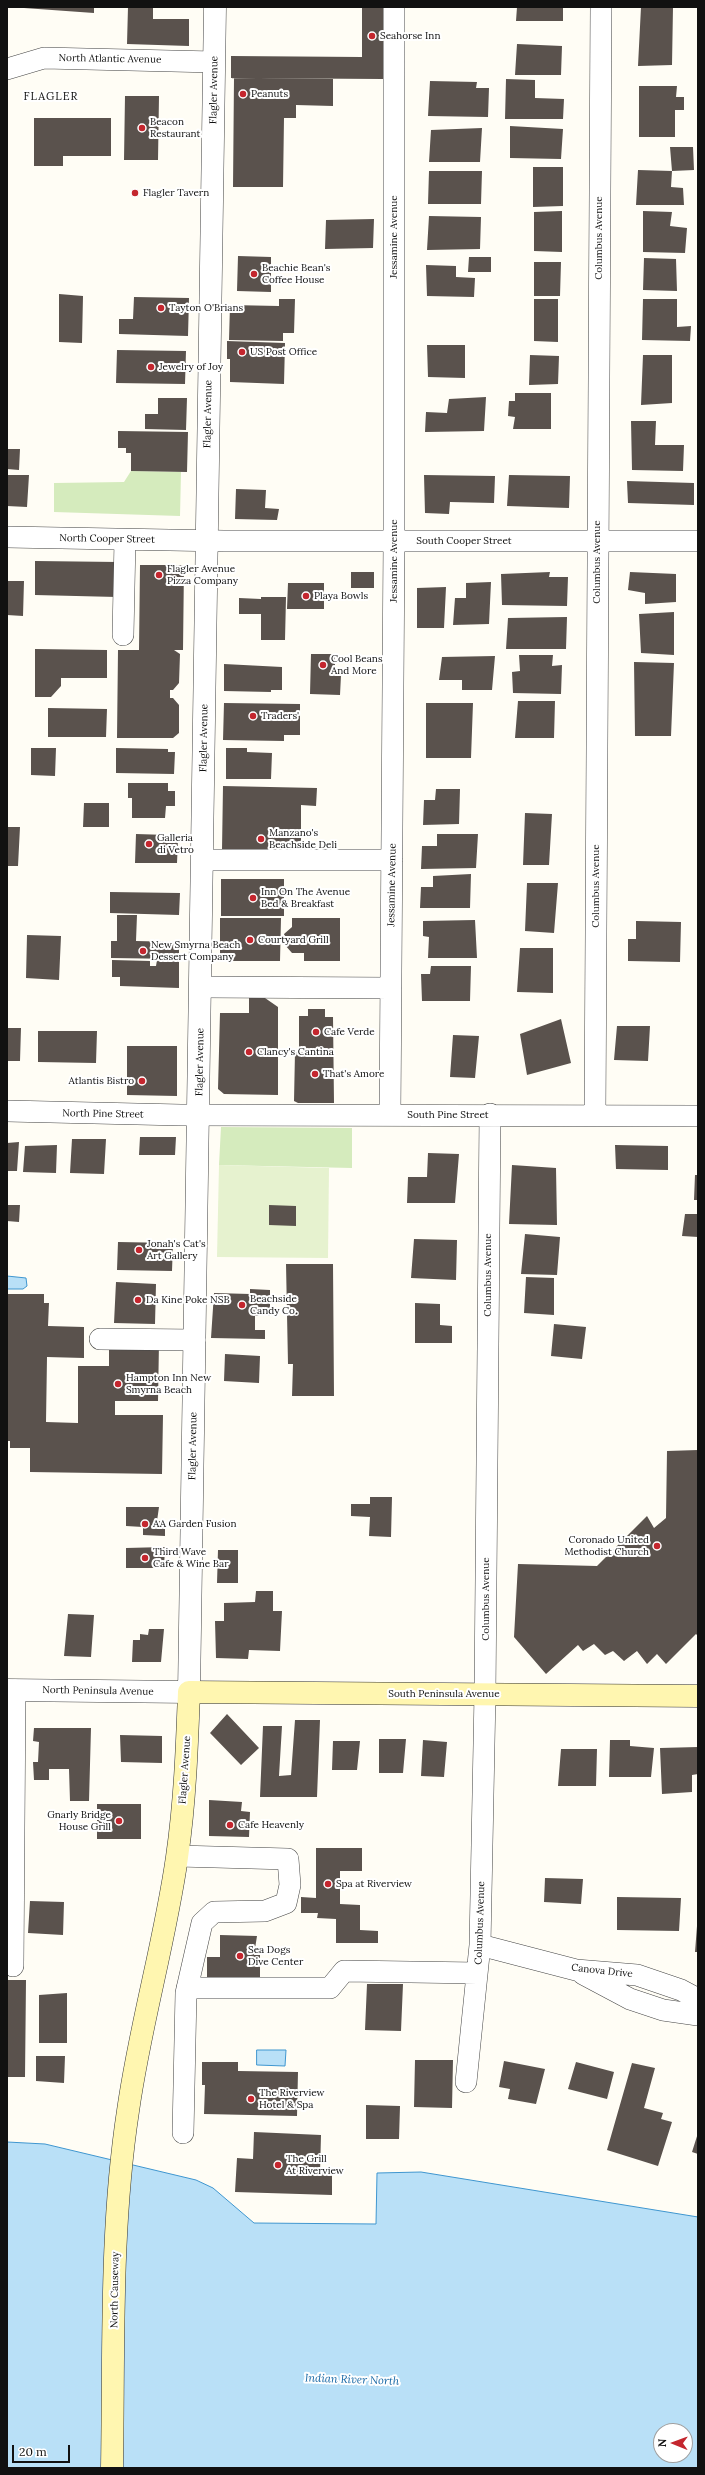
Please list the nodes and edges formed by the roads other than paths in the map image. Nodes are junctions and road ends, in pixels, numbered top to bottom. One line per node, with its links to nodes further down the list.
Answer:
1 (215, 7): 4 (street, Flagler Avenue)
2 (394, 7): 10 (street, Jessamine Avenue)
3 (601, 7): 8 (street, Columbus Avenue)
4 (214, 62): 5 (street, North Atlantic Avenue); 9 (street, Flagler Avenue)
5 (7, 69)
6 (7, 537): 7 (street, North Cooper Street)
7 (125, 540): 9 (street, North Cooper Street); 12 (street)
8 (597, 540): 10 (street, South Cooper Street); 11 (street, South Cooper Street); 21 (street, Columbus Avenue)
9 (206, 541): 10 (street, South Cooper Street); 13 (street, Flagler Avenue)
10 (394, 541): 14 (street, Jessamine Avenue)
11 (698, 541)
12 (123, 635)
13 (202, 860): 14 (street); 15 (street, Flagler Avenue)
14 (392, 860): 16 (street, Jessamine Avenue)
15 (201, 987): 16 (street); 19 (street, Flagler Avenue)
16 (391, 988): 20 (street, Jessamine Avenue)
17 (7, 1111): 19 (street, North Pine Street)
18 (490, 1114): 20 (street, South Pine Street); 21 (street, South Pine Street); 27 (street, Columbus Avenue)
19 (199, 1115): 20 (street, South Pine Street); 24 (street, Flagler Avenue)
20 (390, 1115)
21 (595, 1116): 22 (street, South Pine Street)
22 (698, 1116)
23 (100, 1340): 24 (street)
24 (195, 1340): 26 (street, Flagler Avenue)
25 (11, 1690): 26 (street, North Peninsula Avenue); 31 (street)
26 (189, 1692): 27 (main road, South Peninsula Avenue); 29 (main road, Flagler Avenue)
27 (485, 1694): 28 (main road, South Peninsula Avenue); 30 (street, Columbus Avenue)
28 (698, 1696)
29 (178, 1856): 34 (street); 38 (main road, Flagler Avenue)
30 (480, 1945): 32 (street, Canova Drive); 33 (street, Columbus Avenue)
31 (13, 1966)
32 (576, 1970): 35 (street, Canova Drive); 36 (street)
33 (477, 1973): 34 (street); 37 (street, Columbus Avenue)
34 (187, 1988): 39 (street)
35 (698, 2000)
36 (698, 2015)
37 (466, 2082)
38 (127, 2112): 40 (main road, North Causeway)
39 (183, 2133)
40 (112, 2468)

